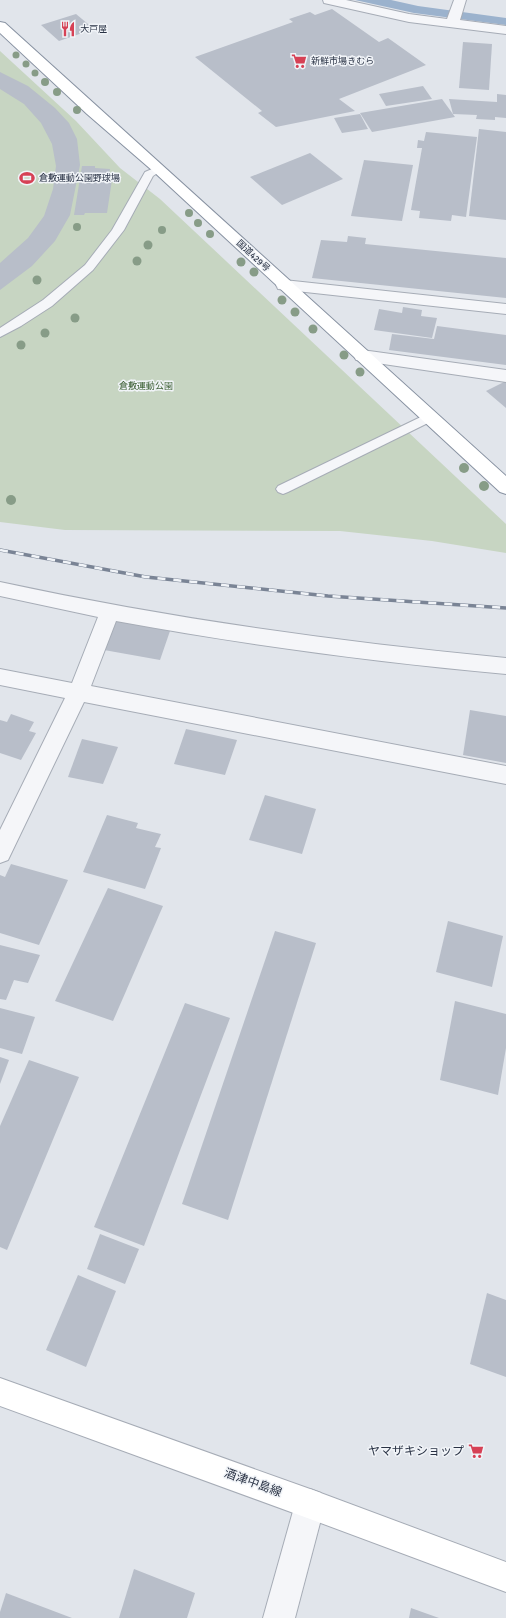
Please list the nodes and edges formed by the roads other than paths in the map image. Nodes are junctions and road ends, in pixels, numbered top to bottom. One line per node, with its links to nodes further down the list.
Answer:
1 (329, 0): 2 (street)
2 (455, 13): 4 (street)
3 (0, 26): 5 (main road, 国道429号)
4 (506, 30)
5 (159, 169): 6 (main road, 国道429号); 8 (lane)
6 (284, 285): 7 (street); 9 (main road, 国道429号)
7 (506, 309)
8 (0, 333)
9 (362, 356): 10 (street); 11 (main road, 国道429号)
10 (506, 376)
11 (429, 417): 12 (main road, 国道429号); 13 (lane)
12 (506, 487)
13 (283, 489)
14 (0, 589): 15 (street)
15 (110, 612): 16 (street); 18 (street)
16 (506, 666)
17 (0, 677): 18 (street)
18 (78, 692): 19 (street); 20 (street)
19 (506, 775)
20 (0, 853)
21 (0, 1392): 22 (main road, 酒津中島線)
22 (310, 1504): 23 (main road, 酒津中島線); 24 (street)
23 (506, 1577)
24 (279, 1618)

